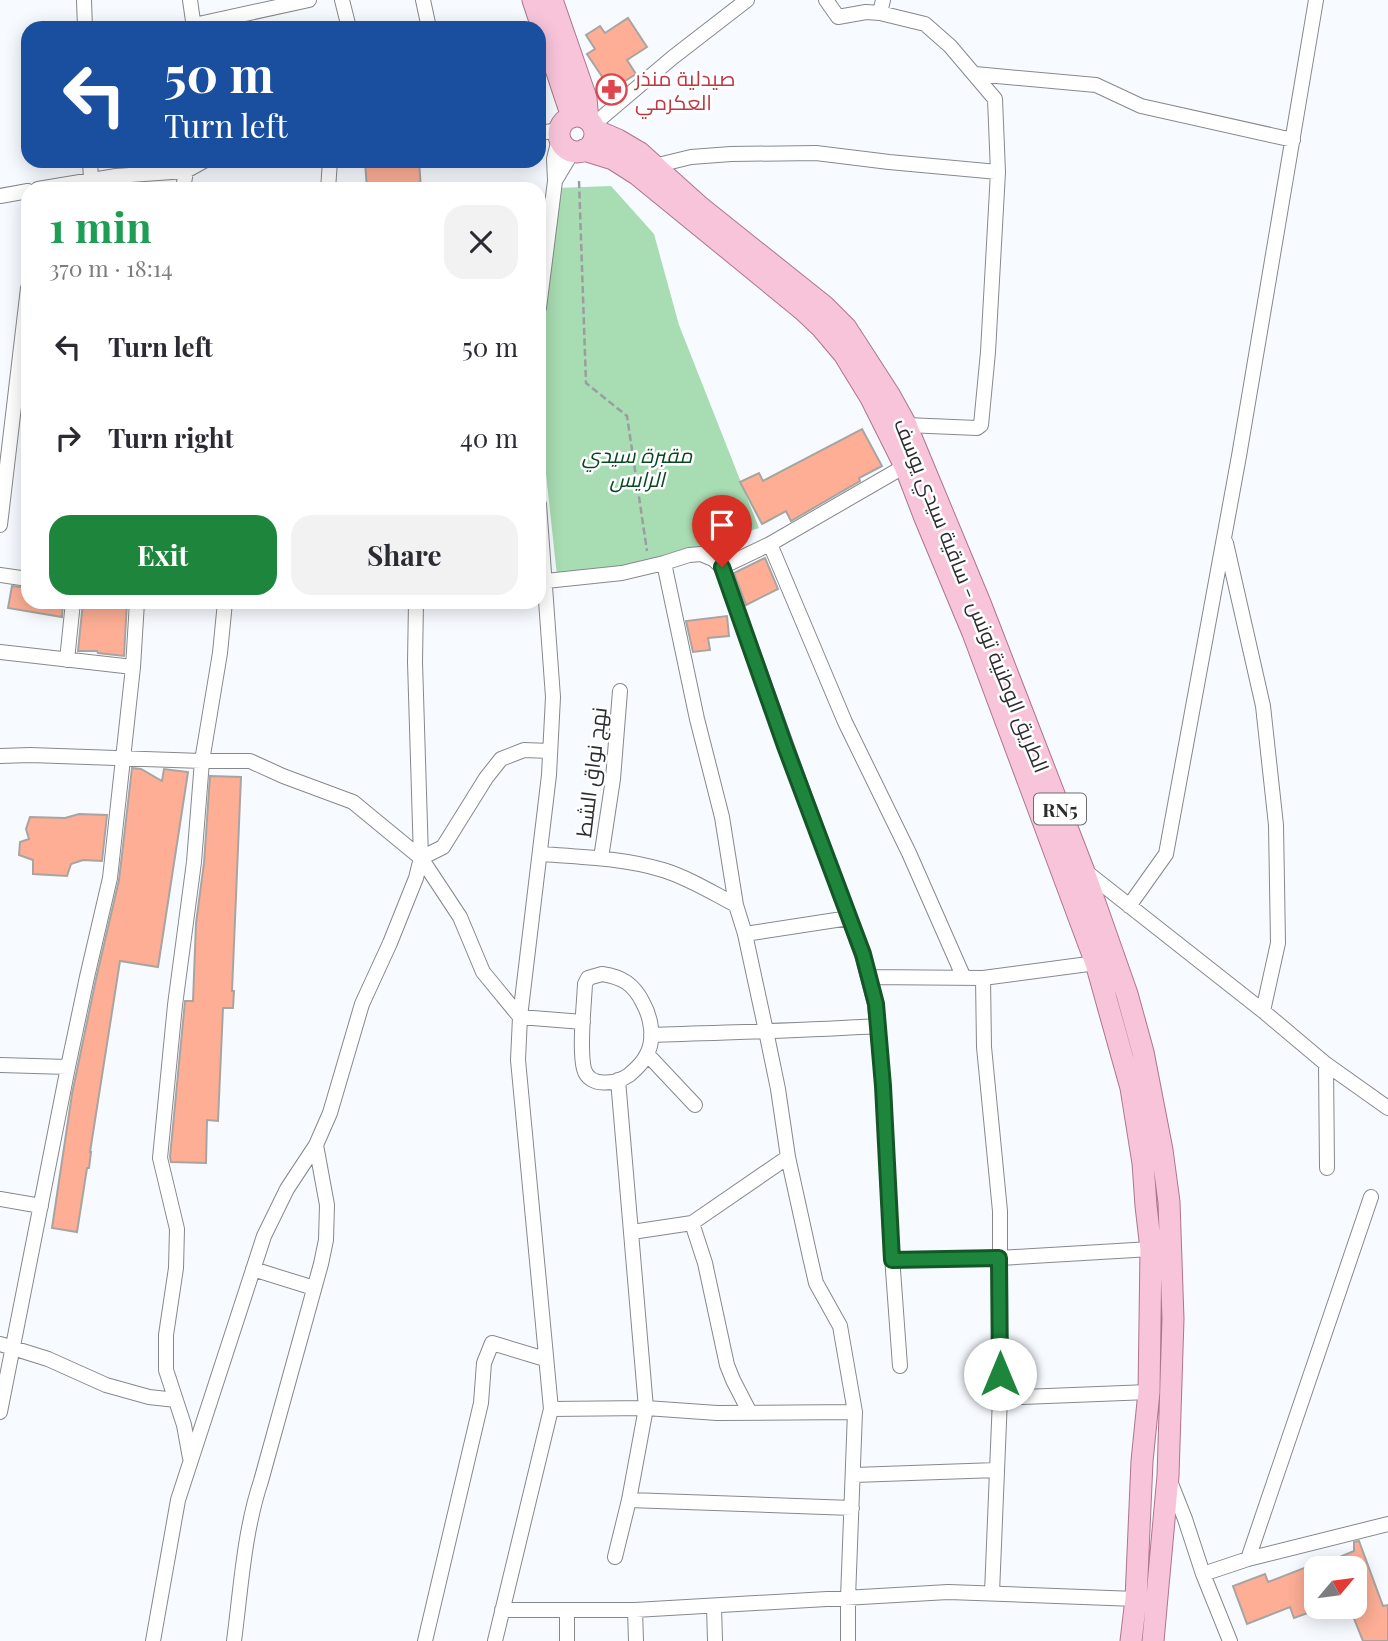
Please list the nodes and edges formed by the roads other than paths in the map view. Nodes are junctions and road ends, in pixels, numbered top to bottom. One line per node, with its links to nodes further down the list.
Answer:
1 (84, 0): 13 (street)
2 (190, 0): 14 (street)
3 (309, 0): 11 (street)
4 (342, 0): 16 (street)
5 (424, 0): 17 (street)
6 (533, 0): 18 (main road)
7 (552, 0): 21 (main road)
8 (747, 0): 21 (street)
9 (826, 0): 12 (street)
10 (1315, 0): 22 (street)
11 (274, 4): 15 (street)
12 (881, 7): 20 (street)
13 (85, 21)
14 (193, 21)
15 (215, 21)
16 (347, 21)
17 (428, 21)
18 (540, 21)
19 (546, 42): 21 (main road)
20 (975, 74): 22 (street); 27 (street)
21 (574, 132): 23 (main road, الطريق الوطنية تونس - ساقية سيدي يوسف / RN5); 29 (street); 29 (street); 40 (main road, الطريق الوطنية تونس - ساقية سيدي يوسف / RN5)
22 (1293, 140): 42 (street)
23 (654, 166): 27 (street); 39 (main road, الطريق الوطنية تونس - ساقية سيدي يوسف / RN5)
24 (90, 168): 28 (street)
25 (191, 168): 26 (street)
26 (186, 171): 31 (street); 32 (street)
27 (998, 172): 39 (street)
28 (91, 180): 30 (street); 31 (street)
29 (555, 181): 35 (street)
30 (79, 182)
31 (116, 182)
32 (184, 182)
33 (21, 192): 34 (street)
34 (0, 196)
35 (546, 243)
36 (21, 350): 38 (street)
37 (0, 385): 38 (street)
38 (17, 385): 41 (street)
39 (906, 425): 64 (main road, الطريق الوطنية تونس - ساقية سيدي يوسف / RN5)
40 (905, 466): 43 (street); 69 (main road, الطريق الوطنية تونس - ساقية سيدي يوسف / RN5)
41 (0, 525)
42 (1224, 537): 66 (street); 73 (street)
43 (770, 544): 45 (street); 71 (street)
44 (664, 563): 45 (street); 48 (street); 65 (street)
45 (722, 567): 67 (street)
46 (0, 575): 47 (street)
47 (21, 578)
48 (546, 582): 57 (street)
49 (72, 609): 54 (street)
50 (137, 609): 55 (street)
51 (224, 609): 60 (street)
52 (416, 609): 62 (street)
53 (0, 652): 54 (street)
54 (67, 660): 55 (street)
55 (133, 667): 59 (street)
56 (620, 691): 63 (street, نهج نواق الشط)
57 (550, 751): 61 (street); 62 (street)
58 (0, 756): 59 (street)
59 (124, 758): 60 (street); 82 (street)
60 (202, 761): 62 (street); 104 (street)
61 (540, 854): 63 (street); 74 (street)
62 (421, 858): 74 (street); 86 (street)
63 (601, 858): 65 (street)
64 (1083, 869): 66 (street); 113 (main road, الطريق الوطنية تونس - ساقية سيدي يوسف / RN5)
65 (736, 905): 68 (street)
66 (1129, 906): 73 (street)
67 (849, 918): 68 (street); 70 (street)
68 (745, 934): 77 (street)
69 (1096, 963): 72 (street); 94 (main road, الطريق الوطنية تونس - ساقية سيدي يوسف / RN5)
70 (869, 977): 71 (street); 76 (street)
71 (964, 978): 72 (street)
72 (983, 978): 95 (street)
73 (1263, 1011): 80 (street)
74 (520, 1017): 75 (street); 100 (street)
75 (583, 1022): 78 (street); 83 (street)
76 (877, 1026): 77 (street); 96 (street)
77 (766, 1031): 78 (street); 87 (street)
78 (651, 1035): 79 (street)
79 (647, 1054): 83 (street); 84 (street)
80 (1326, 1064): 85 (street); 88 (street)
81 (0, 1065): 82 (street)
82 (68, 1067): 91 (street)
83 (618, 1080): 93 (street)
84 (695, 1105)
85 (1388, 1108)
86 (316, 1145): 97 (street); 98 (street)
87 (788, 1157): 92 (street); 108 (street)
88 (1327, 1168)
89 (1371, 1197): 118 (street)
90 (0, 1199): 91 (street)
91 (41, 1206): 99 (street)
92 (692, 1223): 93 (street); 109 (street)
93 (632, 1232): 105 (street)
94 (1151, 1249): 95 (street); 102 (main road, الطريق الوطنية تونس - ساقية سيدي يوسف / RN5)
95 (999, 1258): 96 (street); 103 (street)
96 (892, 1260): 101 (street)
97 (253, 1269): 98 (street); 110 (street)
98 (314, 1288): 128 (street)
99 (6, 1346): 104 (street); 107 (street)
100 (545, 1359): 106 (street); 129 (street)
101 (900, 1366)
102 (1149, 1392): 103 (street); 122 (main road, الطريق الوطنية تونس - ساقية سيدي يوسف / RN5)
103 (1000, 1398): 111 (street)
104 (176, 1400): 110 (street)
105 (646, 1408): 106 (street); 109 (street); 114 (street)
106 (551, 1409): 124 (street)
107 (0, 1412)
108 (855, 1412): 109 (street); 112 (street)
109 (750, 1413)
110 (191, 1460): 127 (street)
111 (997, 1470): 112 (street); 120 (street)
112 (854, 1475): 115 (street)
113 (1168, 1476): 119 (street); 136 (main road, الطريق الوطنية تونس - ساقية سيدي يوسف / RN5)
114 (629, 1500): 115 (street); 117 (street)
115 (852, 1508): 121 (street)
116 (1388, 1524): 118 (street)
117 (615, 1557)
118 (1248, 1559): 119 (street)
119 (1203, 1574): 137 (street)
120 (992, 1593): 121 (street); 122 (street)
121 (848, 1598): 123 (street); 134 (street)
122 (1136, 1599): 135 (main road, الطريق الوطنية تونس - ساقية سيدي يوسف / RN5)
123 (714, 1606): 126 (street); 133 (street)
124 (502, 1610): 125 (street); 130 (street)
125 (567, 1610): 126 (street); 131 (street)
126 (635, 1610): 132 (street)
127 (153, 1641)
128 (234, 1641)
129 (425, 1641)
130 (495, 1641)
131 (567, 1641)
132 (636, 1641)
133 (715, 1641)
134 (848, 1641)
135 (1131, 1641)
136 (1153, 1641)
137 (1230, 1641)

